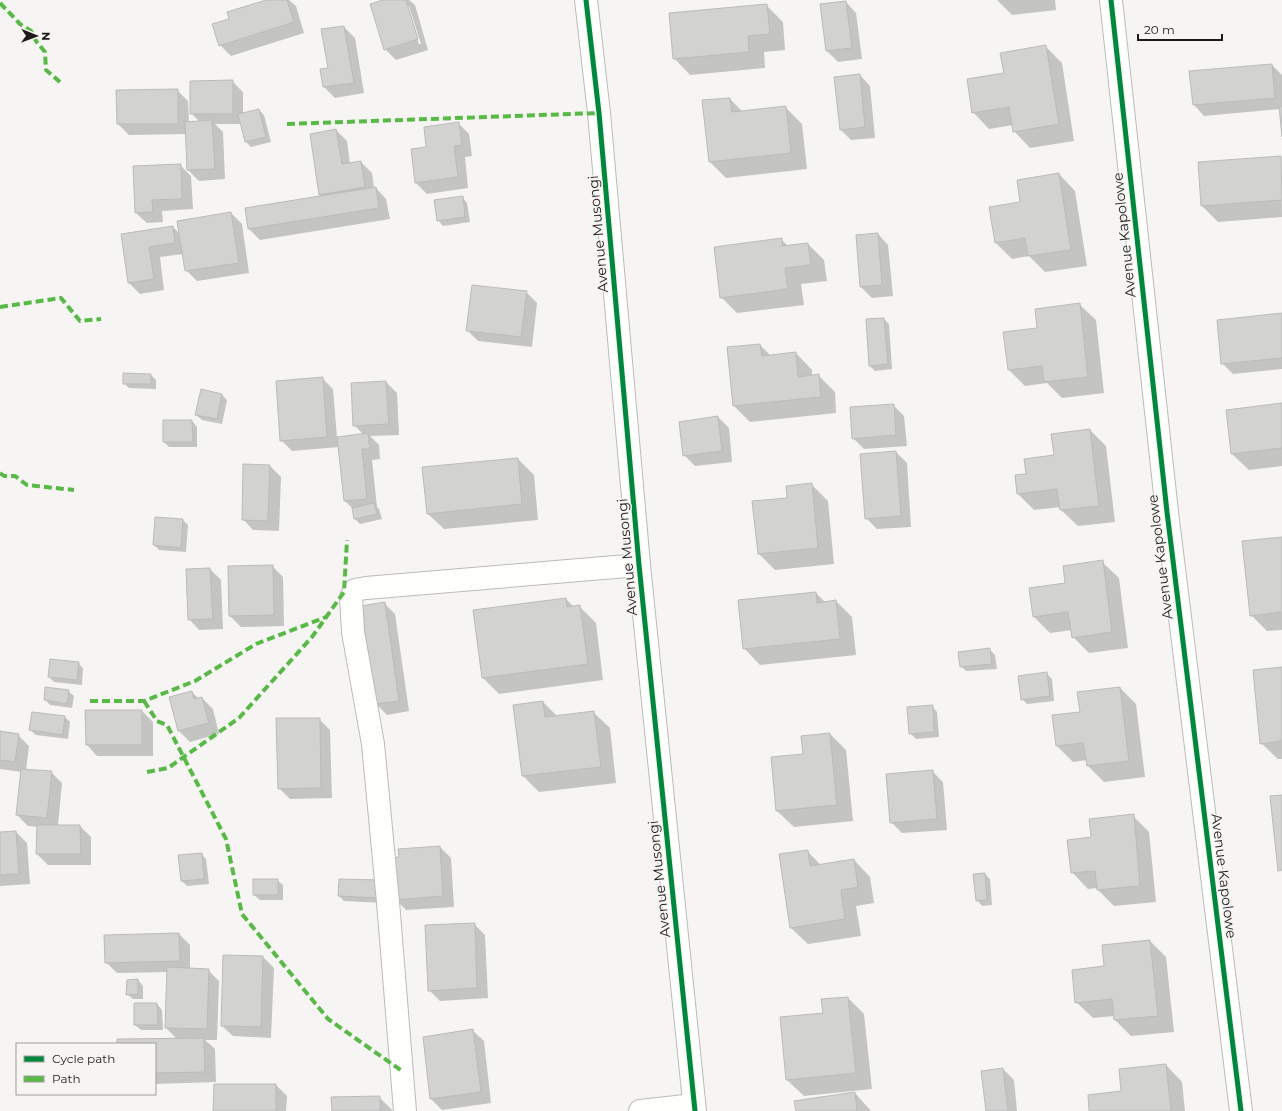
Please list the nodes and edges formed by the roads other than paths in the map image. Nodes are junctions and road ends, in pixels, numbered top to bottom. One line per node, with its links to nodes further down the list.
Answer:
1 (586, 0): 3 (street, Avenue Musongi)
2 (1111, 0): 7 (street, Avenue Kapolowe)
3 (639, 565): 4 (street, Avenue Musongi); 5 (street)
4 (694, 1108): 6 (street)
5 (405, 1111)
6 (640, 1111)
7 (1241, 1111)

